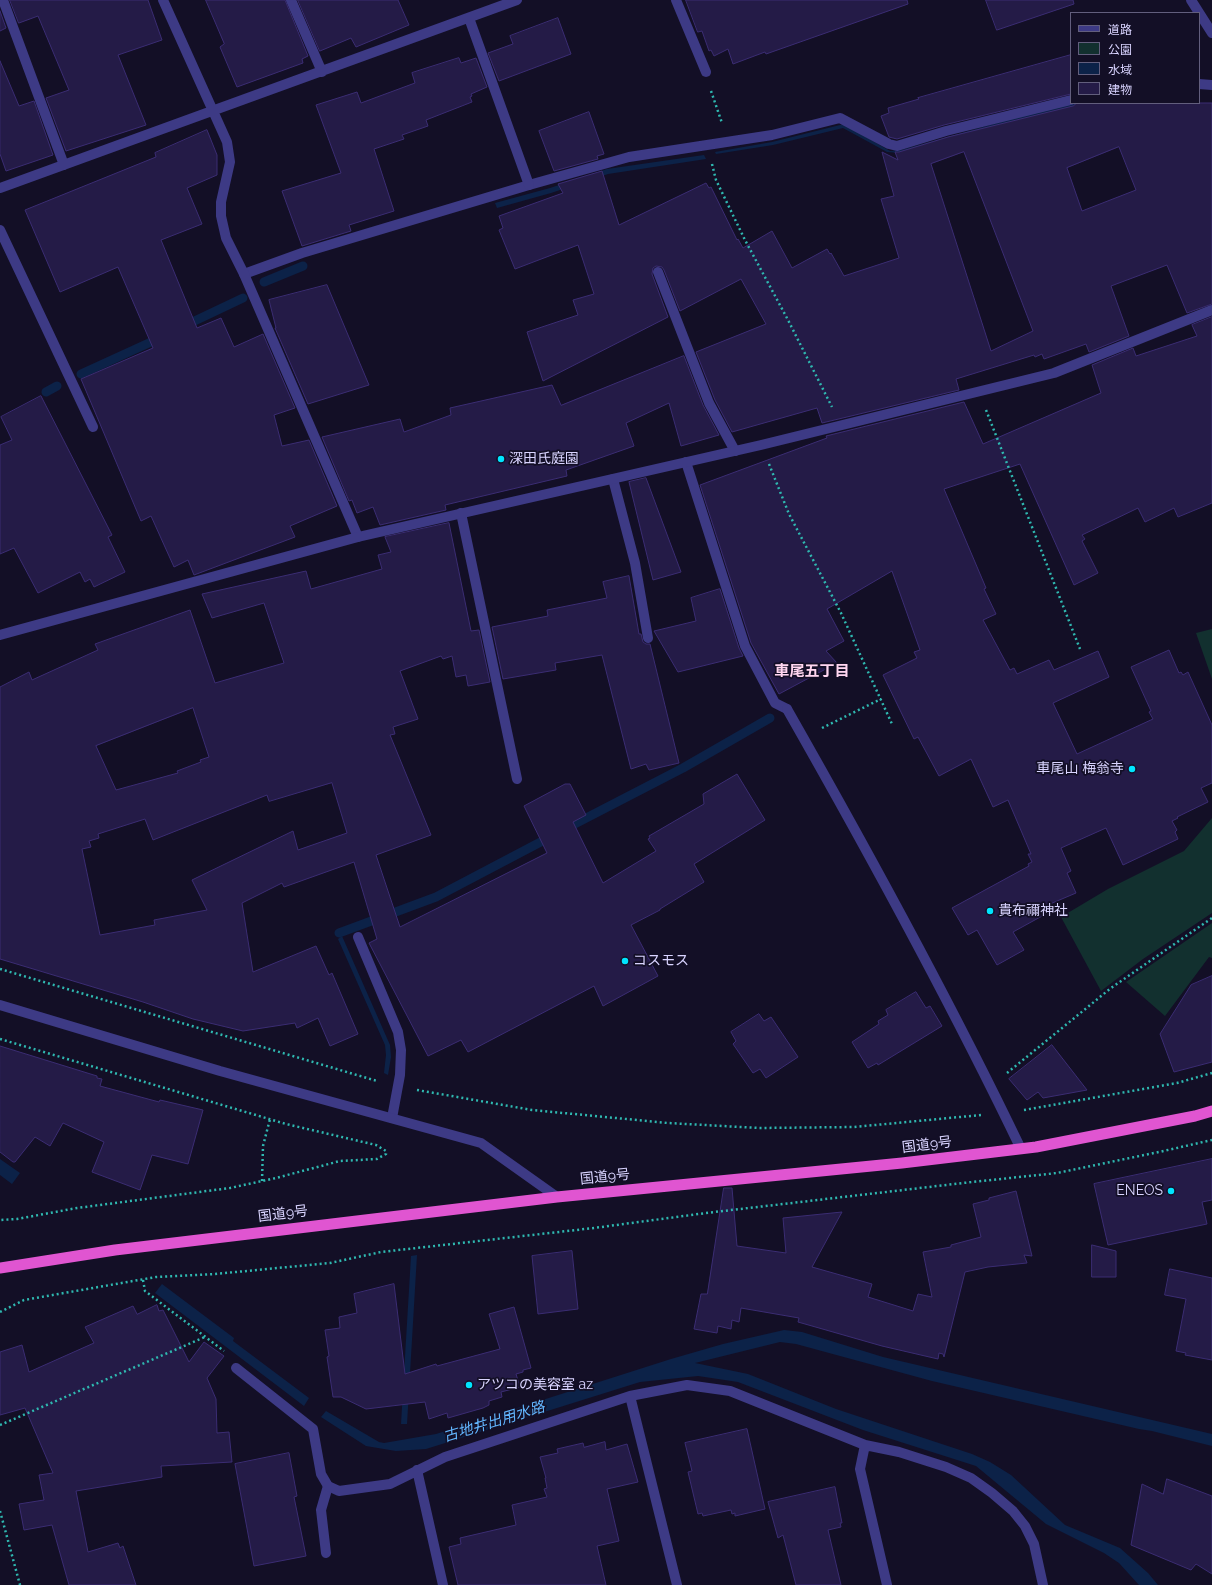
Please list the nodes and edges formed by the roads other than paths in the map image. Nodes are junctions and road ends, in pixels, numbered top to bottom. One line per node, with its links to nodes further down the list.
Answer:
1 (3, 0): 17 (street)
2 (163, 0): 16 (street)
3 (291, 0): 11 (street)
4 (517, 0): 9 (street)
5 (676, 0): 12 (street)
6 (1191, 0): 7 (street)
7 (1199, 12)
8 (1200, 14): 10 (street)
9 (469, 18): 11 (street); 18 (street)
10 (1212, 33)
11 (322, 72): 16 (street)
12 (706, 72)
13 (1200, 84): 14 (street)
14 (1212, 85)
15 (1070, 100): 18 (street)
16 (214, 111): 17 (street); 22 (street)
17 (64, 165): 19 (street)
18 (529, 185): 22 (street)
19 (0, 188)
20 (0, 230): 24 (street)
21 (658, 272): 25 (street)
22 (244, 274): 29 (street)
23 (1212, 310): 25 (street)
24 (93, 427)
25 (735, 451): 26 (street)
26 (686, 462): 27 (street); 37 (street)
27 (613, 479): 28 (street); 31 (street)
28 (461, 513): 29 (street); 32 (street)
29 (358, 537): 30 (street)
30 (0, 635)
31 (648, 638)
32 (517, 779)
33 (358, 937): 36 (street)
34 (0, 1005): 36 (street)
35 (1212, 1111): 37 (highway, 国道9号)
36 (392, 1118): 38 (street)
37 (1021, 1149): 38 (highway, 国道9号)
38 (557, 1196): 39 (highway, 国道9号)
39 (0, 1268)
40 (236, 1368): 44 (street)
41 (630, 1396): 42 (street); 43 (street); 47 (street)
42 (865, 1445): 48 (street); 49 (street)
43 (417, 1470): 44 (street); 46 (street)
44 (328, 1486): 45 (street)
45 (326, 1553)
46 (443, 1585)
47 (677, 1585)
48 (888, 1585)
49 (1043, 1585)

